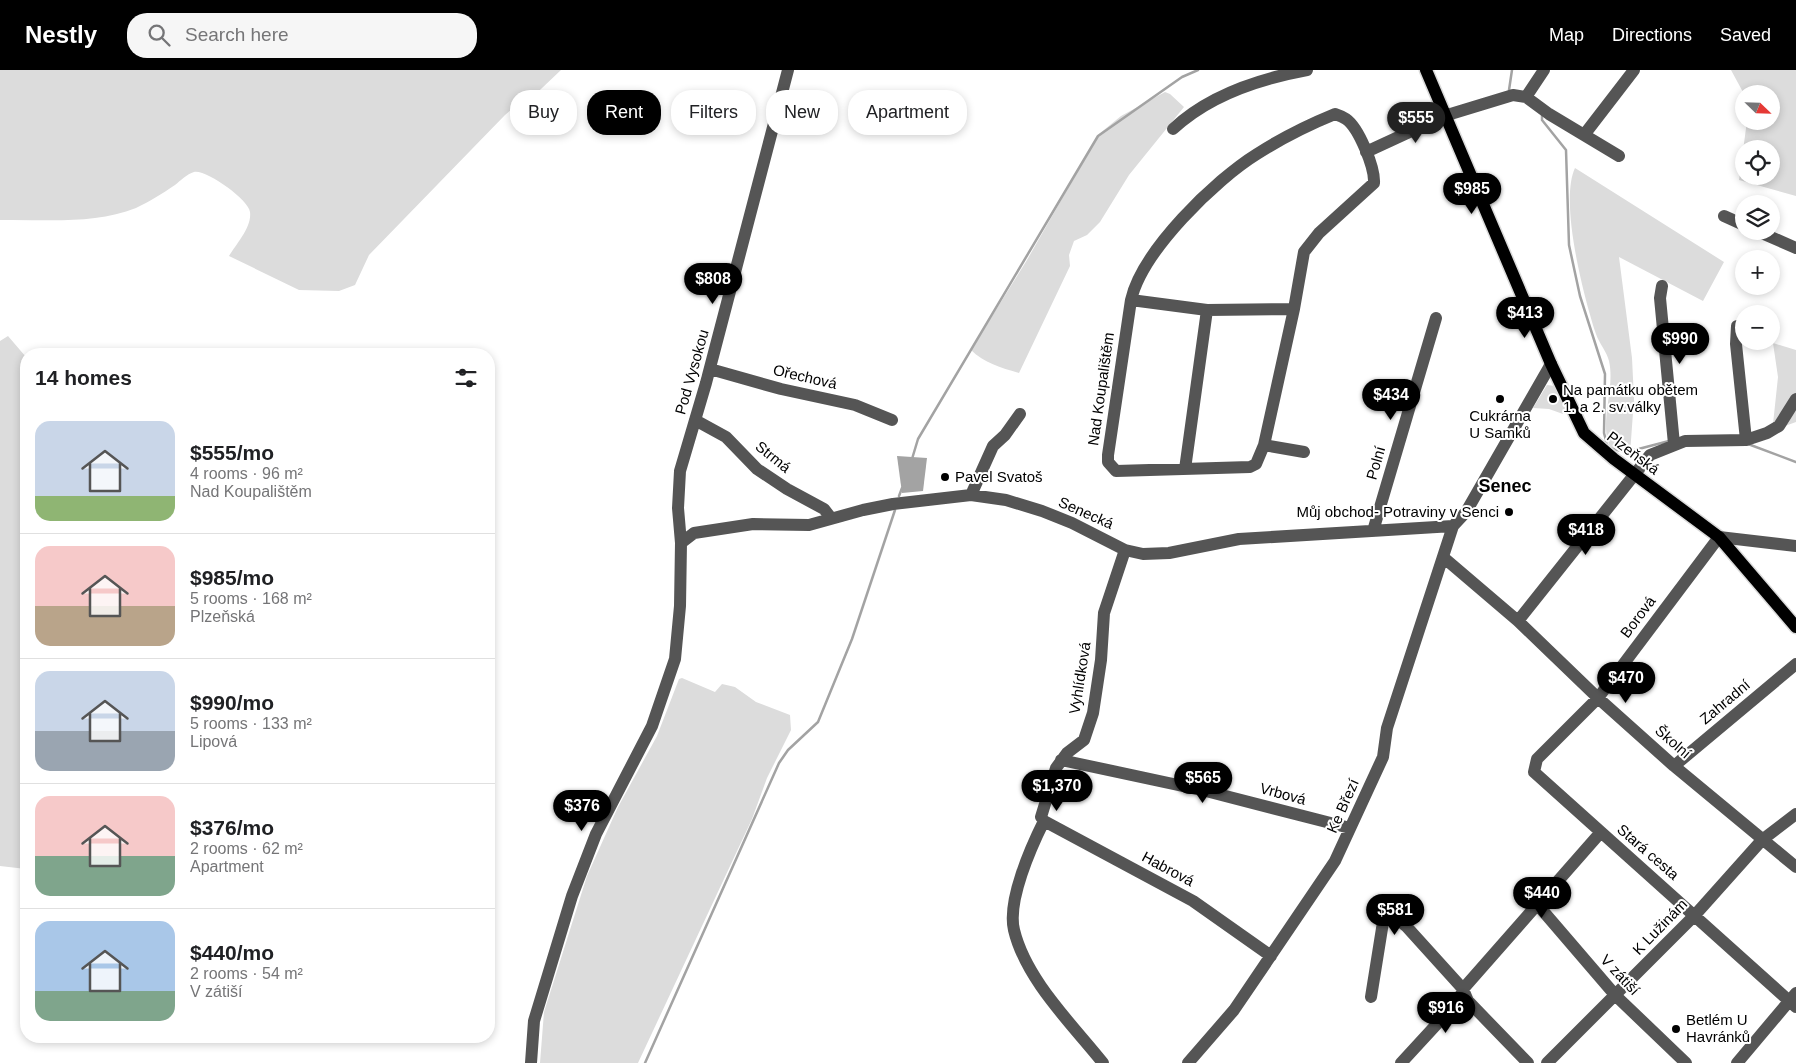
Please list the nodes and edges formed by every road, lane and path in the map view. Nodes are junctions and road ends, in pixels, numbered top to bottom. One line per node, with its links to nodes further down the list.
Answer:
1 (788, 70): 23 (street, Pod Vysokou)
2 (1306, 70): 8 (street)
3 (1426, 70): 7 (main road, Plzeňská)
4 (1544, 70): 6 (street)
5 (1634, 70): 9 (street)
6 (1526, 97): 7 (street); 9 (street)
7 (1444, 116): 10 (street); 22 (main road, Plzeňská)
8 (1173, 129)
9 (1584, 135): 11 (street)
10 (1366, 152): 17 (street, Nad Koupalištěm); 18 (street, Nad Koupalištěm)
11 (1619, 156)
12 (1724, 216): 13 (street)
13 (1735, 221)
14 (1778, 240): 15 (street)
15 (1796, 248)
16 (1662, 286): 29 (street)
17 (1131, 300): 19 (street); 32 (street, Nad Koupalištěm)
18 (1294, 309): 19 (street); 30 (street, Nad Koupalištěm)
19 (1207, 310): 32 (street)
20 (1436, 318): 37 (street, Polní)
21 (1737, 350): 28 (street)
22 (1551, 364): 33 (main road, Plzeňská); 36 (street)
23 (710, 369): 26 (street, Pod Vysokou); 27 (street, Ořechová)
24 (1796, 399): 28 (street)
25 (1020, 414): 34 (street)
26 (695, 420): 35 (street, Strmá); 39 (street, Pod Vysokou)
27 (892, 420)
28 (1746, 440): 29 (street)
29 (1674, 444): 33 (street)
30 (1264, 445): 31 (street); 32 (street, Nad Koupalištěm)
31 (1304, 452)
32 (1185, 469)
33 (1633, 473): 38 (main road, Plzeňská); 43 (street)
34 (972, 495): 35 (street, Senecká); 41 (street, Senecká)
35 (831, 518): 39 (street, Senecká)
36 (1453, 526): 37 (street, Senecká); 42 (street, Ke Březí)
37 (1373, 531): 41 (street, Senecká)
38 (1719, 537): 40 (street); 44 (main road, Plzeňská); 46 (street, Borová)
39 (681, 543): 63 (street, Pod Vysokou)
40 (1796, 546)
41 (1125, 550): 47 (street, Vyhlídková)
42 (1443, 557): 43 (street, Školní); 52 (street, Ke Březí)
43 (1518, 621): 46 (street, Školní)
44 (1796, 627)
45 (1796, 664): 48 (street, Zahradní)
46 (1598, 698): 48 (street, Školní); 49 (street, Borová)
47 (1061, 760): 51 (street, Vyhlídková); 52 (street, Vrbová)
48 (1674, 766): 54 (street, Školní)
49 (1545, 782): 53 (street, Stará cesta)
50 (1796, 814): 54 (street, K Lužinám)
51 (1044, 821): 58 (street, Habrová); 64 (street, Vyhlídková)
52 (1350, 828): 58 (street, Ke Březí)
53 (1600, 832): 56 (street); 57 (street, Stará cesta)
54 (1762, 840): 55 (street, Školní); 57 (street, K Lužinám)
55 (1796, 867)
56 (1537, 904): 59 (street); 60 (street, V zátiší)
57 (1695, 915): 60 (street, K Lužinám); 62 (street, Stará cesta)
58 (1271, 956): 65 (street, Ke Březí)
59 (1463, 988): 61 (street); 66 (street); 67 (street)
60 (1616, 996): 68 (street, K Lužinám); 69 (street, V zátiší)
61 (1371, 997)
62 (1794, 1000): 70 (street)
63 (531, 1063)
64 (1103, 1063)
65 (1188, 1063)
66 (1401, 1063)
67 (1528, 1063)
68 (1547, 1063)
69 (1686, 1063)
70 (1737, 1063)

